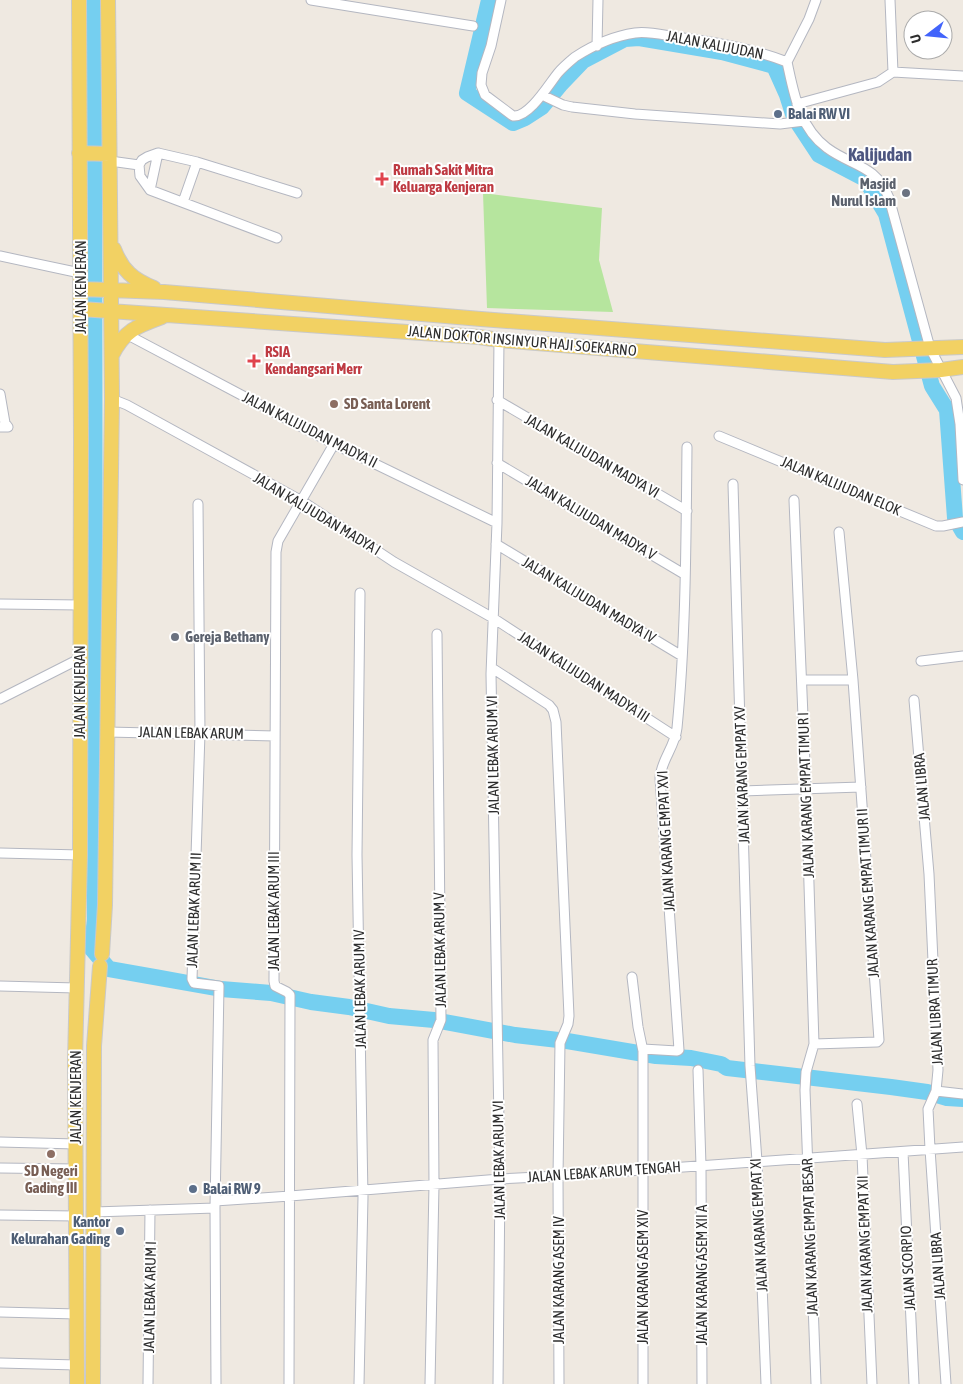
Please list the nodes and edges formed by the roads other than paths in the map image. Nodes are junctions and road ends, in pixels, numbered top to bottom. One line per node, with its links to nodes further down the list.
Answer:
1 (79, 0): 16 (main road, JALAN KENJERAN)
2 (108, 0): 18 (main road, JALAN KENJERAN)
3 (311, 0): 8 (street)
4 (501, 0): 13 (street, JALAN KALIJUDAN)
5 (598, 0): 9 (street)
6 (816, 0): 10 (street)
7 (890, 0): 11 (street)
8 (473, 26)
9 (597, 46): 10 (street, JALAN KALIJUDAN); 13 (street, JALAN KALIJUDAN)
10 (787, 62): 14 (street)
11 (893, 72): 12 (street); 14 (street)
12 (963, 76)
13 (546, 97): 15 (street)
14 (797, 104): 15 (street)
15 (798, 122): 40 (street)
16 (83, 153): 18 (main road); 27 (main road, JALAN KENJERAN)
17 (158, 153): 19 (street); 20 (street); 21 (street)
18 (108, 156): 20 (street); 25 (main road, JALAN KENJERAN)
19 (196, 162): 22 (street); 23 (street)
20 (139, 165): 21 (street)
21 (150, 190): 23 (street)
22 (297, 193)
23 (183, 202): 24 (street)
24 (277, 238)
25 (111, 241): 29 (main road, JALAN KENJERAN); 30 (main road)
26 (0, 256): 27 (street)
27 (80, 273): 28 (main road, JALAN KENJERAN)
28 (83, 289): 29 (main road, JALAN DOKTOR INSINYUR HAJI SOEKARNO); 31 (main road, JALAN KENJERAN)
29 (108, 290): 30 (main road, JALAN DOKTOR INSINYUR HAJI SOEKARNO); 32 (main road, JALAN KENJERAN)
30 (164, 292): 34 (main road, JALAN DOKTOR INSINYUR HAJI SOEKARNO)
31 (83, 309): 32 (main road, JALAN DOKTOR INSINYUR HAJI SOEKARNO); 66 (main road, JALAN KENJERAN)
32 (108, 311): 33 (main road, JALAN DOKTOR INSINYUR HAJI SOEKARNO); 41 (main road, JALAN KENJERAN)
33 (172, 314): 36 (main road); 37 (main road, JALAN DOKTOR INSINYUR HAJI SOEKARNO)
34 (481, 319): 35 (main road, JALAN DOKTOR INSINYUR HAJI SOEKARNO); 37 (main road)
35 (498, 320): 38 (main road); 40 (main road, JALAN DOKTOR INSINYUR HAJI SOEKARNO)
36 (126, 334): 41 (main road); 50 (street, JALAN KALIJUDAN MADYA II)
37 (478, 337): 38 (main road, JALAN DOKTOR INSINYUR HAJI SOEKARNO)
38 (499, 340): 43 (main road, JALAN DOKTOR INSINYUR HAJI SOEKARNO); 45 (street)
39 (963, 347): 40 (main road, JALAN DOKTOR INSINYUR HAJI SOEKARNO)
40 (923, 348): 43 (street)
41 (112, 354): 44 (main road, JALAN KENJERAN)
42 (963, 367): 43 (main road, JALAN DOKTOR INSINYUR HAJI SOEKARNO)
43 (937, 370): 46 (street)
44 (112, 399): 56 (street, JALAN KALIJUDAN MADYA I); 78 (main road, JALAN KENJERAN)
45 (497, 400): 52 (street); 58 (street, JALAN KALIJUDAN MADYA VI)
46 (959, 400): 53 (street)
47 (1, 401): 48 (street)
48 (4, 427)
49 (720, 436): 60 (street, JALAN KALIJUDAN ELOK)
50 (334, 444): 56 (street, JALAN LEBAK ARUM III); 59 (street, JALAN KALIJUDAN MADYA II)
51 (687, 447): 58 (street, JALAN KARANG EMPAT XVI)
52 (497, 463): 59 (street); 63 (street, JALAN KALIJUDAN MADYA V)
53 (963, 480)
54 (733, 484): 84 (street, JALAN KARANG EMPAT XV)
55 (794, 500): 74 (street, JALAN KARANG EMPAT TIMUR I)
56 (302, 501): 67 (street, JALAN KALIJUDAN MADYA I); 80 (street, JALAN LEBAK ARUM III)
57 (198, 504): 79 (street, JALAN LEBAK ARUM II)
58 (687, 511): 63 (street, JALAN KARANG EMPAT XVI)
59 (497, 523): 62 (street)
60 (962, 523)
61 (839, 532): 75 (street, JALAN KARANG EMPAT TIMUR II)
62 (496, 544): 67 (street); 69 (street, JALAN KALIJUDAN MADYA IV)
63 (684, 574): 69 (street, JALAN KARANG EMPAT XVI)
64 (360, 594): 114 (street, JALAN LEBAK ARUM IV)
65 (0, 604): 66 (street)
66 (81, 605): 71 (main road, JALAN KENJERAN)
67 (493, 618): 73 (street); 81 (street, JALAN KALIJUDAN MADYA III)
68 (437, 634): 113 (street, JALAN LEBAK ARUM V)
69 (682, 656): 81 (street, JALAN KARANG EMPAT XVI)
70 (963, 656): 72 (street)
71 (81, 658): 76 (street); 86 (main road, JALAN KENJERAN)
72 (920, 660)
73 (492, 668): 111 (street, JALAN LEBAK ARUM VI); 112 (street, JALAN LEBAK ARUM VI)
74 (802, 680): 75 (street); 83 (street, JALAN KARANG EMPAT TIMUR I)
75 (853, 680): 82 (street, JALAN KARANG EMPAT TIMUR II)
76 (0, 699)
77 (914, 700): 87 (street, JALAN LIBRA)
78 (108, 732): 79 (street, JALAN LEBAK ARUM); 118 (main road, JALAN KENJERAN)
79 (200, 733): 80 (street, JALAN LEBAK ARUM); 116 (street, JALAN LEBAK ARUM II)
80 (275, 736): 115 (street, JALAN LEBAK ARUM III)
81 (676, 737): 92 (street, JALAN KARANG EMPAT XVI)
82 (861, 787): 83 (street); 91 (street, JALAN KARANG EMPAT TIMUR II)
83 (806, 789): 84 (street); 91 (street, JALAN KARANG EMPAT TIMUR I)
84 (742, 791): 94 (street, JALAN KARANG EMPAT XV)
85 (0, 853): 86 (street)
86 (80, 855): 90 (main road, JALAN KENJERAN)
87 (929, 874): 96 (street, JALAN LIBRA TIMUR)
88 (632, 977): 92 (street)
89 (0, 986): 90 (street)
90 (76, 988): 100 (main road, JALAN KENJERAN)
91 (814, 1044): 95 (street, JALAN KARANG EMPAT TIMUR I)
92 (643, 1052): 110 (street)
93 (698, 1070): 107 (street, JALAN KARANG ASEM XII A)
94 (750, 1071): 106 (street, JALAN KARANG EMPAT XI)
95 (806, 1081): 105 (street, JALAN KARANG EMPAT BESAR)
96 (934, 1094): 97 (street); 102 (street, JALAN LIBRA TIMUR)
97 (963, 1094)
98 (857, 1104): 104 (street, JALAN KARANG EMPAT XII)
99 (0, 1142): 100 (street)
100 (76, 1144): 109 (main road, JALAN KENJERAN)
101 (963, 1147): 102 (street, JALAN LEBAK ARUM TENGAH)
102 (930, 1149): 103 (street, JALAN LEBAK ARUM TENGAH); 144 (street, JALAN LIBRA)
103 (903, 1152): 104 (street, JALAN LEBAK ARUM TENGAH); 143 (street, JALAN SCORPIO)
104 (862, 1155): 105 (street, JALAN LEBAK ARUM TENGAH); 142 (street, JALAN KARANG EMPAT XII)
105 (807, 1158): 106 (street, JALAN LEBAK ARUM TENGAH); 141 (street, JALAN KARANG EMPAT BESAR)
106 (757, 1161): 107 (street, JALAN LEBAK ARUM TENGAH); 140 (street, JALAN KARANG EMPAT XI)
107 (701, 1166): 110 (street, JALAN LEBAK ARUM TENGAH); 139 (street, JALAN KARANG ASEM XII A)
108 (0, 1168): 109 (street)
109 (76, 1169): 120 (main road, JALAN KENJERAN)
110 (643, 1169): 111 (street, JALAN LEBAK ARUM TENGAH); 138 (street, JALAN KARANG ASEM XIV)
111 (558, 1176): 112 (street, JALAN LEBAK ARUM TENGAH); 137 (street, JALAN KARANG ASEM IV)
112 (500, 1178): 113 (street, JALAN LEBAK ARUM TENGAH); 136 (street, JALAN LEBAK ARUM VI)
113 (434, 1185): 114 (street, JALAN LEBAK ARUM TENGAH); 135 (street, JALAN LEBAK ARUM V)
114 (362, 1190): 115 (street, JALAN LEBAK ARUM TENGAH); 134 (street, JALAN LEBAK ARUM IV)
115 (290, 1196): 116 (street, JALAN LEBAK ARUM TENGAH); 133 (street, JALAN LEBAK ARUM III)
116 (215, 1204): 117 (street, JALAN LEBAK ARUM TENGAH); 132 (street, JALAN LEBAK ARUM II)
117 (150, 1210): 118 (street, JALAN LEBAK ARUM TENGAH); 131 (street, JALAN LEBAK ARUM I)
118 (94, 1212): 121 (main road, JALAN KENJERAN)
119 (0, 1215): 120 (street)
120 (76, 1216): 122 (main road, JALAN KENJERAN)
121 (94, 1267): 122 (main road); 124 (main road, JALAN KENJERAN)
122 (77, 1268): 123 (main road, JALAN KENJERAN)
123 (77, 1289): 124 (main road); 126 (main road, JALAN KENJERAN)
124 (94, 1290): 130 (main road, JALAN KENJERAN)
125 (0, 1312): 126 (street)
126 (77, 1314): 128 (main road, JALAN KENJERAN)
127 (0, 1363): 128 (street)
128 (77, 1365): 129 (main road, JALAN KENJERAN)
129 (77, 1384)
130 (93, 1384)
131 (148, 1384)
132 (216, 1384)
133 (289, 1384)
134 (359, 1384)
135 (430, 1384)
136 (498, 1384)
137 (559, 1384)
138 (643, 1384)
139 (702, 1384)
140 (766, 1384)
141 (816, 1384)
142 (872, 1384)
143 (914, 1384)
144 (946, 1384)

